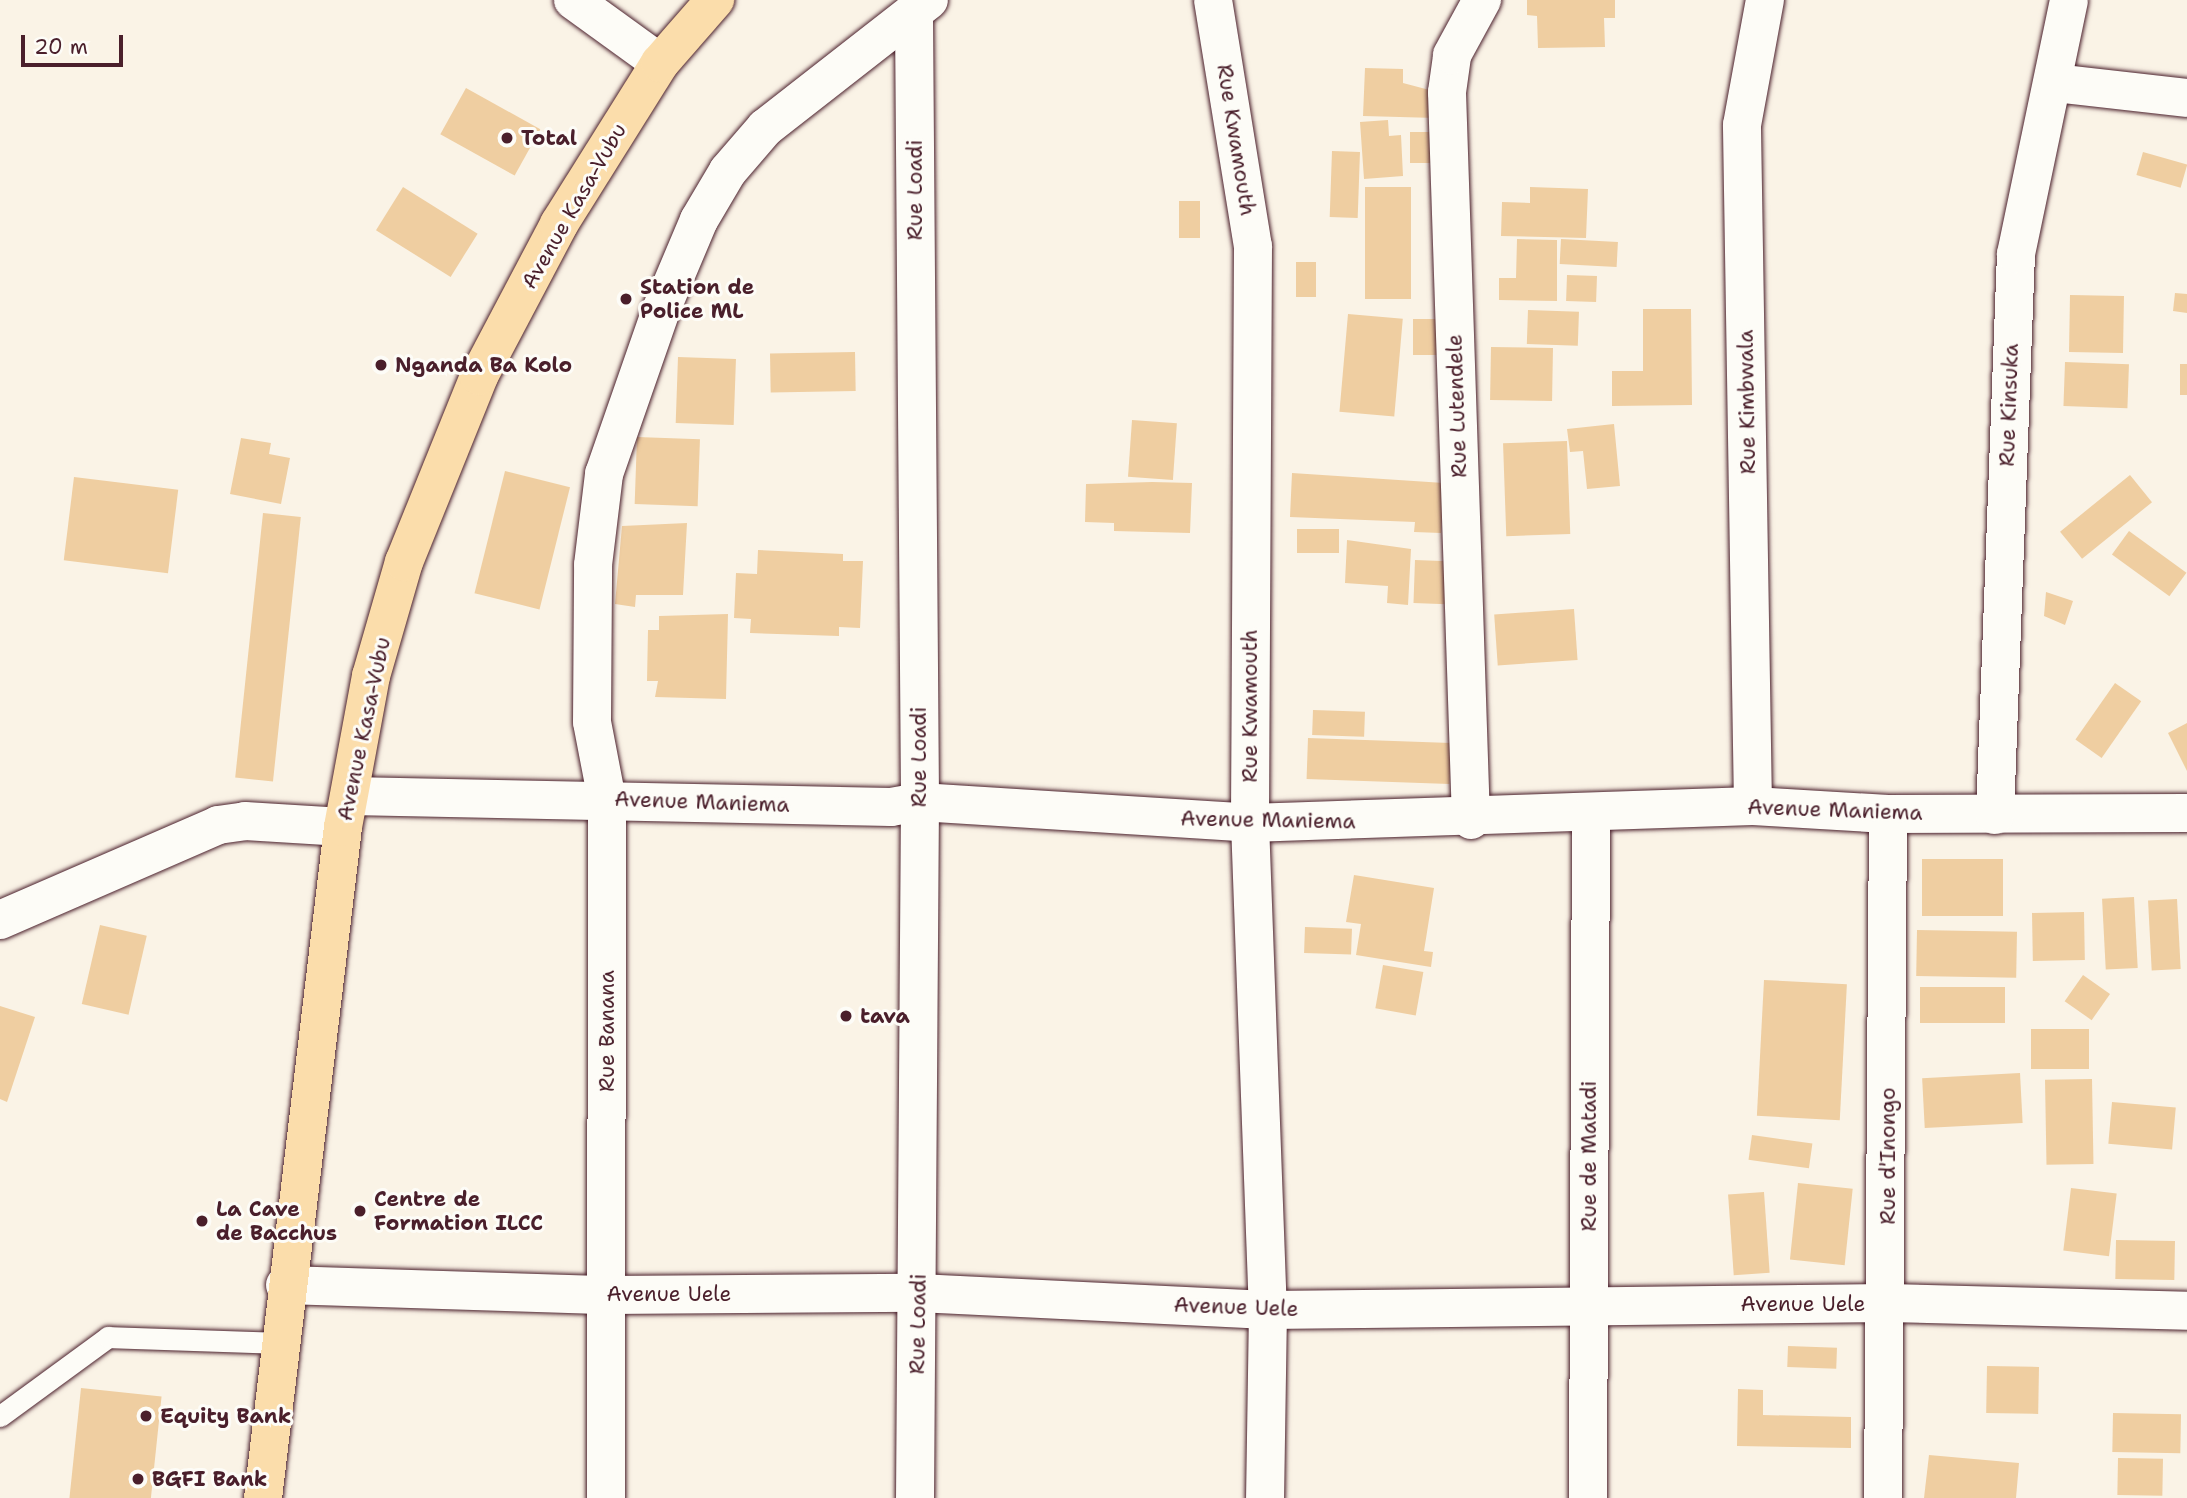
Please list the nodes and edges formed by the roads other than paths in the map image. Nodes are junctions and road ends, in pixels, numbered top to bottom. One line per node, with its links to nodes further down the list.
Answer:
1 (573, 0): 8 (street)
2 (715, 0): 8 (main road, Avenue Kasa-Vubu)
3 (1213, 0): 20 (street, Rue Kwamouth)
4 (1482, 0): 19 (street, Rue Lutendele)
5 (1765, 0): 13 (street, Rue Kimbwala)
6 (2069, 0): 9 (street, Rue Kinsuka)
7 (921, 8): 11 (street, Rue Banana); 12 (street, Rue Loadi)
8 (660, 63): 14 (main road, Avenue Kasa-Vubu)
9 (2055, 83): 10 (street); 18 (street, Rue Kinsuka)
10 (2187, 98)
11 (607, 800): 12 (street, Avenue Maniema); 14 (street, Avenue Maniema); 24 (street, Rue Banana)
12 (920, 802): 20 (street, Avenue Maniema); 23 (street, Rue Loadi)
13 (1753, 806): 15 (street, Avenue Maniema); 17 (street, Avenue Maniema)
14 (347, 811): 21 (street, Avenue Maniema); 22 (main road, Avenue Kasa-Vubu)
15 (1591, 813): 19 (street, Avenue Maniema); 26 (street, Rue de Matadi)
16 (2187, 813): 18 (street, Avenue Maniema)
17 (1888, 814): 18 (street, Avenue Maniema); 25 (street, Rue d'Inongo)
18 (1995, 815)
19 (1471, 820): 20 (street, Avenue Maniema)
20 (1250, 823): 27 (street, Rue Kwamouth)
21 (0, 920)
22 (285, 1285): 24 (street, Avenue Uele); 29 (main road, Avenue Kasa-Vubu)
23 (918, 1293): 24 (street, Avenue Uele); 27 (street, Avenue Uele); 33 (street, Rue Loadi)
24 (608, 1295): 32 (street, Rue Banana)
25 (1888, 1303): 26 (street, Avenue Uele); 28 (street, Avenue Uele); 36 (street, Rue d'Inongo)
26 (1588, 1305): 27 (street, Avenue Uele); 35 (street, Rue de Matadi)
27 (1268, 1310): 34 (street, Rue Kwamouth)
28 (2187, 1311)
29 (279, 1343): 30 (lane); 31 (main road, Avenue Kasa-Vubu)
30 (0, 1416)
31 (263, 1498)
32 (606, 1498)
33 (915, 1498)
34 (1265, 1498)
35 (1588, 1498)
36 (1883, 1498)

